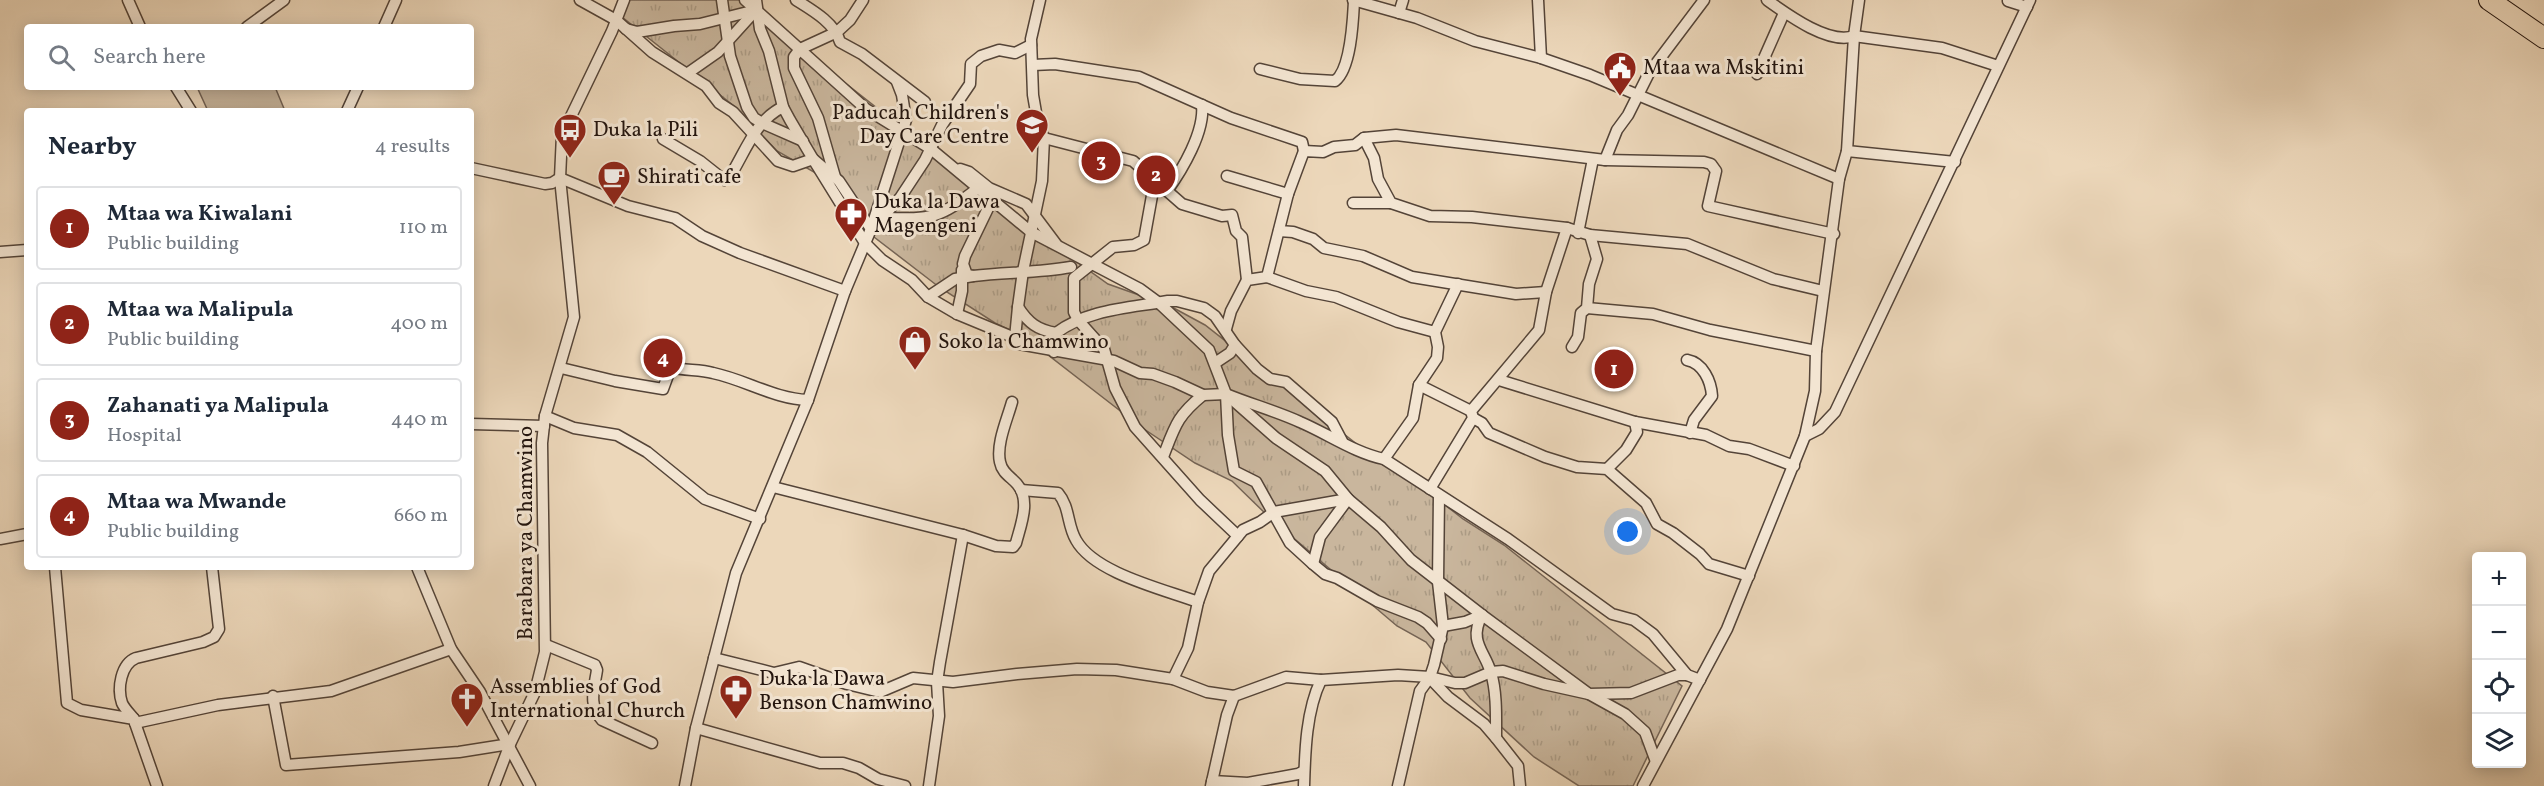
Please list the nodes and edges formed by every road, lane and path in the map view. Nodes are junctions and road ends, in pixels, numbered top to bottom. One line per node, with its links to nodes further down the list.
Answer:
1 (128, 0): 25 (street)
2 (284, 0): 26 (street)
3 (396, 0): 27 (street)
4 (580, 0): 24 (street)
5 (624, 0): 24 (street, Barabara ya Chamwino)
6 (722, 0): 23 (street)
7 (745, 0): 20 (street)
8 (796, 0): 29 (street)
9 (863, 0): 29 (street)
10 (1040, 0): 33 (street)
11 (1354, 0): 22 (street); 38 (street)
12 (1403, 0): 22 (street)
13 (1538, 0): 35 (street)
14 (1704, 0): 44 (street)
15 (1767, 0): 21 (street)
16 (1859, 0): 30 (street)
17 (2008, 0): 19 (street)
18 (2489, 0): 31 (highway)
19 (2029, 3): 37 (street)
20 (756, 5): 23 (street); 32 (street); 34 (street); 47 (street)
21 (1784, 12): 30 (street); 40 (street)
22 (1399, 13): 35 (street)
23 (726, 19): 28 (street); 32 (street)
24 (616, 20): 28 (street); 68 (street, Barabara ya Chamwino)
25 (139, 24)
26 (251, 24)
27 (385, 24)
28 (626, 29): 39 (street)
29 (837, 32): 34 (street); 41 (street)
30 (1854, 36): 37 (street); 59 (street)
31 (2544, 38)
32 (728, 42): 39 (street); 50 (street)
33 (1031, 45): 36 (street); 57 (street)
34 (800, 50): 51 (street); 67 (street)
35 (1541, 58): 44 (street)
36 (1033, 65): 46 (street); 53 (street)
37 (1998, 66): 63 (street)
38 (1260, 69)
39 (688, 73): 52 (street)
40 (1757, 74)
41 (897, 82): 45 (street); 51 (street)
42 (178, 90): 48 (street)
43 (357, 90): 49 (street)
44 (1637, 95): 62 (street); 70 (street)
45 (925, 102)
46 (1202, 105): 58 (street); 72 (street)
47 (783, 107): 50 (street); 56 (street)
48 (189, 108)
49 (348, 108)
50 (762, 123): 52 (street); 56 (street)
51 (902, 131): 57 (street); 80 (street)
52 (753, 137): 55 (street); 60 (street)
53 (1044, 138): 69 (street); 77 (street)
54 (1364, 138): 58 (street); 61 (street); 76 (street)
55 (663, 139)
56 (803, 141): 60 (street)
57 (931, 149): 64 (street); 78 (street)
58 (1304, 151): 73 (street)
59 (1847, 151): 63 (street); 70 (street)
60 (813, 159): 67 (street); 86 (street)
61 (1593, 159): 62 (street); 83 (street)
62 (1605, 160): 84 (street)
63 (1955, 162): 131 (street)
64 (950, 166): 71 (street); 77 (street)
65 (474, 169): 68 (street)
66 (1227, 176): 73 (street)
67 (835, 177): 80 (street)
68 (560, 178): 97 (street); 117 (street, Barabara ya Chamwino)
69 (1155, 179): 72 (street); 90 (street)
70 (1839, 179): 84 (street)
71 (978, 188): 74 (street); 78 (street)
72 (1167, 191): 95 (street)
73 (1288, 194): 81 (street)
74 (992, 200): 82 (street); 93 (street)
75 (1353, 203): 76 (street)
76 (1391, 203): 79 (street)
77 (1035, 214): 82 (street); 87 (street)
78 (882, 218): 80 (street)
79 (1567, 228): 83 (street); 99 (street)
80 (871, 229): 86 (street)
81 (1279, 231): 94 (street); 96 (street)
82 (1031, 232): 87 (street); 91 (street)
83 (1578, 233): 85 (street)
84 (1834, 234): 98 (street)
85 (1590, 235): 98 (street); 103 (street)
86 (865, 243): 97 (street); 100 (street)
87 (1059, 248): 90 (street); 92 (street)
88 (24, 250): 89 (street)
89 (0, 252)
90 (1091, 264): 92 (street); 101 (street)
91 (1023, 272): 92 (street); 93 (street); 102 (street)
92 (1073, 273): 105 (street)
93 (967, 277): 100 (street); 104 (street)
94 (1267, 277): 95 (street); 107 (street)
95 (1247, 280): 106 (street)
96 (1458, 284): 99 (street); 107 (street)
97 (845, 291): 122 (street)
98 (1823, 291): 112 (street)
99 (1546, 292): 118 (street)
100 (928, 297): 104 (street)
101 (1159, 303): 105 (street); 106 (street); 116 (street)
102 (1018, 307): 108 (street); 109 (street)
103 (1587, 308): 111 (street); 112 (street)
104 (957, 314): 109 (street)
105 (1078, 320): 108 (street); 115 (street)
106 (1226, 329): 110 (street)
107 (1435, 332): 119 (street)
108 (1056, 333): 113 (street)
109 (1015, 338): 113 (street)
110 (1236, 345): 116 (street); 132 (street)
111 (1572, 347)
112 (1816, 351): 131 (street)
113 (1054, 352): 115 (street)
114 (1687, 360): 130 (street)
115 (1108, 361): 121 (street); 133 (street)
116 (1215, 363): 120 (street)
117 (561, 368): 122 (street); 126 (street, Barabara ya Chamwino)
118 (1500, 380): 125 (street); 127 (street)
119 (1419, 385): 125 (street); 134 (street)
120 (1226, 394): 121 (street); 124 (street); 128 (street); 141 (street)
121 (1203, 395): 133 (street)
122 (808, 400): 137 (street)
123 (1012, 402): 138 (street)
124 (1264, 409): 128 (street); 132 (street)
125 (1472, 414): 136 (street); 139 (street)
126 (545, 421): 129 (street); 142 (street); 157 (street, Barabara ya Chamwino)
127 (1635, 422): 130 (street); 136 (street)
128 (1259, 423): 140 (street)
129 (474, 424)
130 (1690, 433): 135 (street)
131 (1805, 436): 135 (street)
132 (1342, 441): 134 (street)
133 (1163, 457): 145 (street)
134 (1384, 459): 139 (street)
135 (1794, 466): 151 (street)
136 (1607, 469): 151 (street)
137 (773, 487): 142 (street); 144 (street)
138 (1021, 490): 144 (street); 153 (street)
139 (1434, 492): 152 (street); 161 (street)
140 (1348, 499): 141 (street); 147 (street); 152 (street)
141 (1274, 512): 145 (street); 147 (street)
142 (760, 519): 159 (street)
143 (24, 535): 146 (street)
144 (963, 535): 166 (street)
145 (1238, 536): 153 (street)
146 (0, 539)
147 (1313, 564): 156 (street)
148 (55, 570): 170 (street)
149 (212, 570): 170 (street)
150 (418, 570): 158 (street)
151 (1749, 576): 165 (street)
152 (1438, 582): 154 (street); 155 (street)
153 (1198, 602): 163 (street)
154 (1482, 615): 155 (street); 160 (street); 167 (street)
155 (1443, 626): 156 (street)
156 (1441, 639): 162 (street)
157 (546, 645): 173 (street); 174 (street, Barabara ya Chamwino)
158 (451, 649): 168 (street); 174 (street)
159 (714, 658): 166 (street); 171 (street)
160 (1491, 672): 162 (street); 167 (street); 172 (street)
161 (1687, 675): 165 (street); 167 (street)
162 (1430, 677): 164 (street); 172 (street); 185 (street)
163 (1173, 679): 166 (street); 169 (street)
164 (1321, 680): 169 (street); 176 (street)
165 (1700, 680): 175 (street)
166 (938, 682): 183 (street)
167 (1589, 694): 175 (street)
168 (273, 696): 170 (street); 174 (street)
169 (1234, 696): 177 (street)
170 (134, 721): 178 (street)
171 (696, 728): 181 (street); 182 (street)
172 (1496, 738): 186 (street)
173 (652, 743)
174 (510, 744): 179 (street, Barabara ya Chamwino); 180 (street)
175 (1655, 759): 187 (street)
176 (1304, 771): 177 (street); 184 (street)
177 (1211, 783)
178 (157, 786)
179 (494, 786)
180 (531, 786)
181 (685, 786)
182 (906, 786)
183 (929, 786)
184 (1304, 786)
185 (1398, 786)
186 (1520, 786)
187 (1642, 786)

